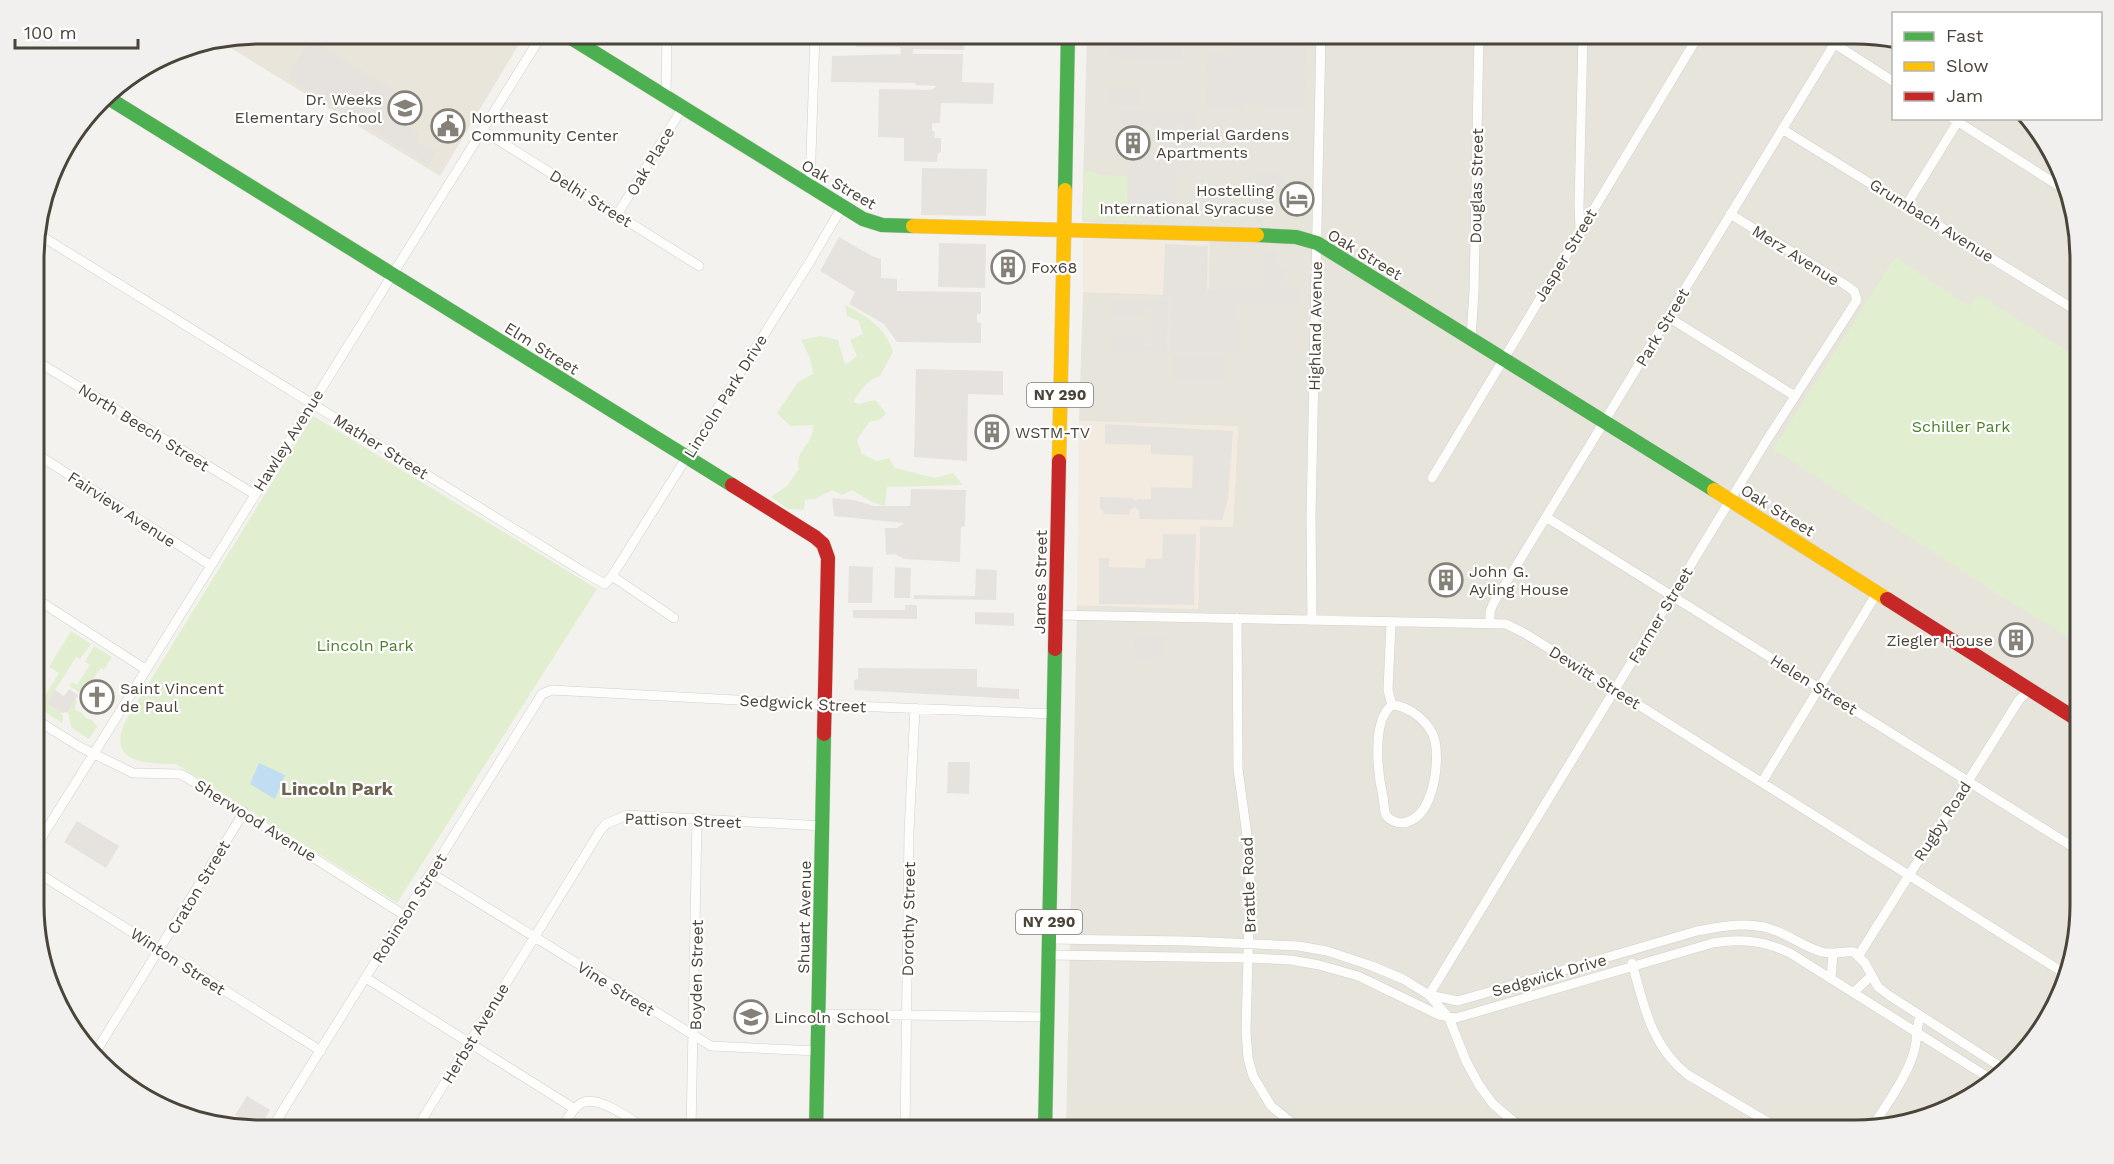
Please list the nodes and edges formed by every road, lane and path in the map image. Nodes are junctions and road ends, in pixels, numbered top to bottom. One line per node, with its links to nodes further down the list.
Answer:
1 (536, 44): 17 (street, Hawley Avenue)
2 (581, 44): 12 (street, Oak Street)
3 (667, 44): 12 (street)
4 (815, 44): 19 (street)
5 (1068, 44): 25 (street, James Street / NY 290)
6 (1321, 44): 27 (street, Highland Avenue)
7 (1479, 44): 33 (street, Douglas Street)
8 (1583, 44): 24 (street)
9 (1693, 44): 24 (street, Jasper Street)
10 (1834, 44): 11 (street); 16 (street, Park Street)
11 (1892, 81)
12 (666, 96): 14 (street, Oak Street)
13 (113, 101): 29 (street, Elm Street)
14 (683, 107): 19 (street, Oak Street); 23 (street, Oak Place)
15 (1957, 120): 18 (street); 20 (street)
16 (1782, 129): 20 (street, Grumbach Avenue); 22 (street, Park Street)
17 (482, 130): 23 (street, Delhi Street); 29 (street, Hawley Avenue)
18 (2057, 185)
19 (810, 188): 21 (street, Oak Street)
20 (1907, 204): 31 (street, Grumbach Avenue)
21 (842, 207): 25 (street, Oak Street); 39 (street, Lincoln Park Drive)
22 (1730, 214): 30 (street, Merz Avenue); 32 (street, Park Street)
23 (617, 215): 28 (street, Delhi Street)
24 (1580, 229): 34 (street, Jasper Street)
25 (1064, 230): 27 (street, Oak Street); 51 (street, James Street / NY 290)
26 (45, 238): 37 (street, Mather Street)
27 (1317, 243): 33 (street, Oak Street); 54 (street, Highland Avenue)
28 (699, 266)
29 (393, 275): 37 (street, Hawley Avenue); 39 (street, Elm Street)
30 (1857, 300): 36 (street, Farmer Street)
31 (2070, 307)
32 (1668, 317): 36 (street); 38 (street, Park Street)
33 (1471, 339): 34 (street, Oak Street)
34 (1503, 359): 38 (street, Oak Street); 41 (street, Jasper Street)
35 (44, 366): 42 (street, North Beech Street)
36 (1794, 396): 43 (street, Farmer Street)
37 (311, 402): 42 (street, Hawley Avenue); 47 (street, Mather Street)
38 (1604, 422): 43 (street, Oak Street); 44 (street, Park Street)
39 (687, 457): 46 (street, Lincoln Park Drive); 62 (street, Elm Street)
40 (44, 459): 45 (street, Fairview Avenue)
41 (1432, 478)
42 (254, 494): 45 (street, Hawley Avenue)
43 (1730, 500): 48 (street, Oak Street); 49 (street, Farmer Street)
44 (1546, 517): 49 (street, Helen Street); 56 (street, Park Street)
45 (210, 565): 57 (street, Hawley Avenue)
46 (612, 576): 47 (street, Lincoln Park Drive); 52 (street)
47 (605, 584)
48 (1877, 593): 58 (street); 61 (street, Oak Street)
49 (1672, 594): 58 (street, Helen Street); 59 (street, Farmer Street)
50 (44, 604): 57 (street)
51 (1055, 615): 53 (street, Dewitt Street); 65 (street, James Street / NY 290)
52 (674, 618)
53 (1238, 618): 54 (street, Dewitt Street); 84 (street, Brattle Road)
54 (1312, 620): 55 (street, Dewitt Street)
55 (1390, 623): 56 (street, Dewitt Street); 63 (street)
56 (1490, 623): 59 (street, Dewitt Street)
57 (145, 669): 68 (street, Hawley Avenue)
58 (1820, 687): 69 (street, Helen Street); 70 (street)
59 (1614, 689): 70 (street, Dewitt Street); 101 (street, Farmer Street)
60 (552, 690): 62 (street, Sedgwick Street); 76 (street, Robinson Street)
61 (2030, 690): 66 (street, Oak Street); 69 (street, Rugby Road)
62 (825, 705): 64 (street, Sedgwick Street); 73 (street, Shuart Avenue)
63 (1392, 705): 63 (street)
64 (915, 708): 65 (street, Sedgwick Street); 103 (street, Dorothy Street)
65 (1054, 714): 81 (street, James Street / NY 290)
66 (2070, 716)
67 (44, 724): 68 (street, Sherwood Avenue)
68 (92, 753): 71 (street, Sherwood Avenue); 74 (street, Hawley Avenue)
69 (1968, 781): 75 (street, Helen Street); 77 (street, Rugby Road)
70 (1762, 782): 77 (street, Dewitt Street)
71 (244, 812): 79 (street, Sherwood Avenue); 85 (street, Craton Street)
72 (698, 820): 73 (street, Pattison Street); 80 (street, Pattison Street); 108 (street, Boyden Street)
73 (823, 826): 102 (street, Shuart Avenue)
74 (44, 833)
75 (2070, 846)
76 (431, 873): 79 (street, Robinson Street); 80 (street, Vine Street)
77 (1908, 875): 90 (street, Rugby Road); 96 (street, Dewitt Street)
78 (44, 877): 85 (street, Winton Street)
79 (405, 915): 98 (street, Robinson Street)
80 (534, 936): 108 (street, Vine Street); 109 (street, Herbst Avenue)
81 (1049, 939): 82 (street, Sedgwick Drive); 89 (street, James Street / NY 290)
82 (1123, 940): 83 (street, Sedgwick Drive); 91 (street)
83 (1186, 941): 84 (street, Sedgwick Drive); 92 (street)
84 (1249, 943): 87 (street, Sedgwick Drive); 93 (street, Brattle Road)
85 (160, 949): 110 (street, Craton Street); 111 (street, Winton Street)
86 (1629, 952): 88 (street, Sedgwick Drive); 94 (street); 101 (street, Sedgwick Drive)
87 (1338, 954): 95 (street); 101 (street, Sedgwick Drive)
88 (1833, 954): 90 (street, Sedgwick Drive); 99 (street)
89 (1049, 955): 91 (street); 105 (street, James Street / NY 290)
90 (1859, 955): 97 (street)
91 (1123, 957): 92 (street)
92 (1185, 957): 93 (street)
93 (1249, 958): 95 (street); 125 (street, Brattle Road)
94 (1633, 966): 99 (street, Sedgwick Drive); 106 (street, Sedgwick Drive); 127 (street)
95 (1336, 970): 106 (street)
96 (2060, 971)
97 (1871, 976): 100 (street); 104 (street)
98 (366, 978): 109 (street); 111 (street, Robinson Street)
99 (1831, 979): 100 (street, Sedgwick Drive)
100 (1853, 993): 107 (street, Sedgwick Drive)
101 (1429, 995): 106 (street)
102 (818, 1014): 103 (street); 112 (street, Shuart Avenue)
103 (906, 1015): 105 (street); 123 (street, Dorothy Street)
104 (1920, 1015): 107 (street); 113 (street)
105 (1047, 1017): 124 (street, James Street / NY 290)
106 (1449, 1018): 126 (street)
107 (1916, 1031): 114 (street, Sedgwick Drive); 116 (street)
108 (694, 1037): 112 (street, Vine Street); 121 (street, Boyden Street)
109 (469, 1043): 115 (street); 118 (street, Herbst Avenue)
110 (98, 1048)
111 (321, 1051): 117 (street, Robinson Street)
112 (817, 1051): 122 (street, Shuart Avenue)
113 (1998, 1066)
114 (1986, 1076)
115 (574, 1109): 119 (street); 120 (street)
116 (1877, 1119)
117 (277, 1120)
118 (422, 1120)
119 (567, 1120)
120 (630, 1120)
121 (691, 1120)
122 (816, 1120)
123 (905, 1120)
124 (1045, 1120)
125 (1288, 1120)
126 (1512, 1120)
127 (1764, 1120)

